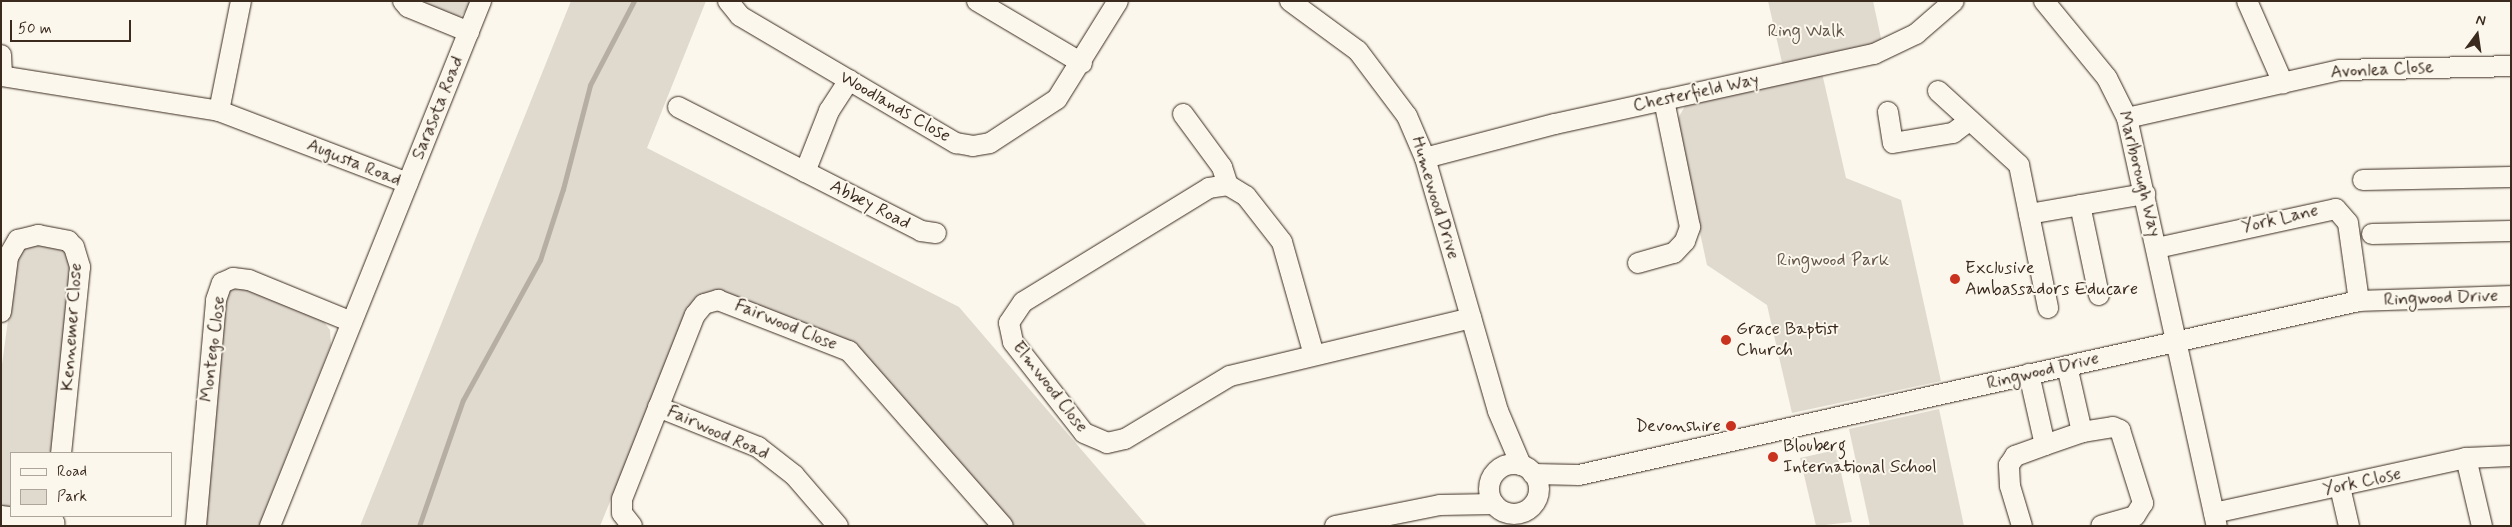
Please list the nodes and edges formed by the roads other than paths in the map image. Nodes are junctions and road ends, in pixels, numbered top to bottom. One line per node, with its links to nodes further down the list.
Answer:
1 (241, 1): 21 (street)
2 (404, 1): 11 (street)
3 (481, 1): 11 (street, Sarasota Road)
4 (728, 1): 16 (street, Woodlands Close)
5 (977, 1): 13 (street)
6 (1118, 1): 13 (street, Woodlands Close)
7 (1290, 1): 26 (street, Humewood Drive)
8 (1954, 1): 19 (street, Chesterfield Way)
9 (2044, 1): 24 (street, Marlborough Way)
10 (2247, 1): 17 (street)
11 (469, 32): 30 (street, Sarasota Road)
12 (1, 55): 15 (street)
13 (1082, 63): 16 (street, Woodlands Close)
14 (2511, 66): 17 (street, Avonlea Close)
15 (2, 76): 21 (street, Augusta Road)
16 (849, 80): 27 (street)
17 (2283, 82): 24 (street, Avonlea Close)
18 (1938, 91): 25 (street)
19 (1664, 100): 26 (street, Chesterfield Way); 39 (street)
20 (678, 107): 27 (street, Abbey Road)
21 (219, 111): 30 (street, Augusta Road)
22 (1888, 112): 25 (street)
23 (1183, 114): 31 (street)
24 (2127, 118): 32 (street, Marlborough Way)
25 (1970, 120): 34 (street)
26 (1425, 158): 45 (street, Humewood Drive)
27 (805, 172): 36 (street, Abbey Road)
28 (2511, 177): 29 (street)
29 (2363, 180)
30 (408, 183): 46 (street, Augusta Road)
31 (1228, 185): 48 (street); 48 (street, Elmwood Close)
32 (2145, 194): 33 (street); 38 (street, Marlborough Way)
33 (2080, 205): 34 (street); 40 (street)
34 (2030, 214): 43 (street)
35 (2511, 231): 37 (street)
36 (936, 233)
37 (2372, 234)
38 (2157, 248): 42 (street, York Lane); 47 (street, Marlborough Way)
39 (1638, 263)
40 (2100, 295)
41 (2511, 296): 42 (street, Ringwood Drive)
42 (2359, 302): 47 (street, Ringwood Drive)
43 (2048, 308)
44 (1, 312): 55 (street, Kennemer Close)
45 (1471, 318): 48 (street, Elmwood Close); 52 (street, Humewood Drive)
46 (352, 322): 68 (street, Montego Close); 69 (street, Augusta Road)
47 (2176, 342): 49 (street, Ringwood Drive); 66 (street, York Close)
48 (1314, 355)
49 (2067, 366): 50 (street, Ringwood Drive); 53 (street)
50 (2029, 374): 54 (street); 60 (street, Ringwood Drive)
51 (658, 407): 70 (street, Fairwood Close); 71 (street, Fairwood Road); 72 (street, Fairwood Close)
52 (1498, 411): 58 (street, Humewood Drive); 59 (street, Humewood Drive)
53 (2082, 432): 54 (street); 75 (street)
54 (2045, 444): 74 (street)
55 (62, 452)
56 (2511, 456): 57 (street, York Close)
57 (2466, 458): 61 (street, York Close); 77 (street)
58 (1527, 470): 59 (street, Ringwood Drive); 60 (street, Ringwood Drive); 63 (street, Humewood Drive)
59 (1495, 475): 62 (street); 64 (street, Humewood Drive)
60 (1579, 475): 63 (street, Ringwood Drive)
61 (2340, 487): 66 (street, York Close); 76 (street)
62 (1440, 505): 64 (street); 73 (street)
63 (1532, 510): 64 (street, Ringwood Drive)
64 (1504, 514)
65 (1, 516): 67 (street)
66 (2215, 519)
67 (55, 522)
68 (196, 526)
69 (270, 526)
70 (632, 526)
71 (838, 526)
72 (1003, 526)
73 (1335, 526)
74 (2022, 526)
75 (2101, 526)
76 (2349, 526)
77 (2482, 526)

